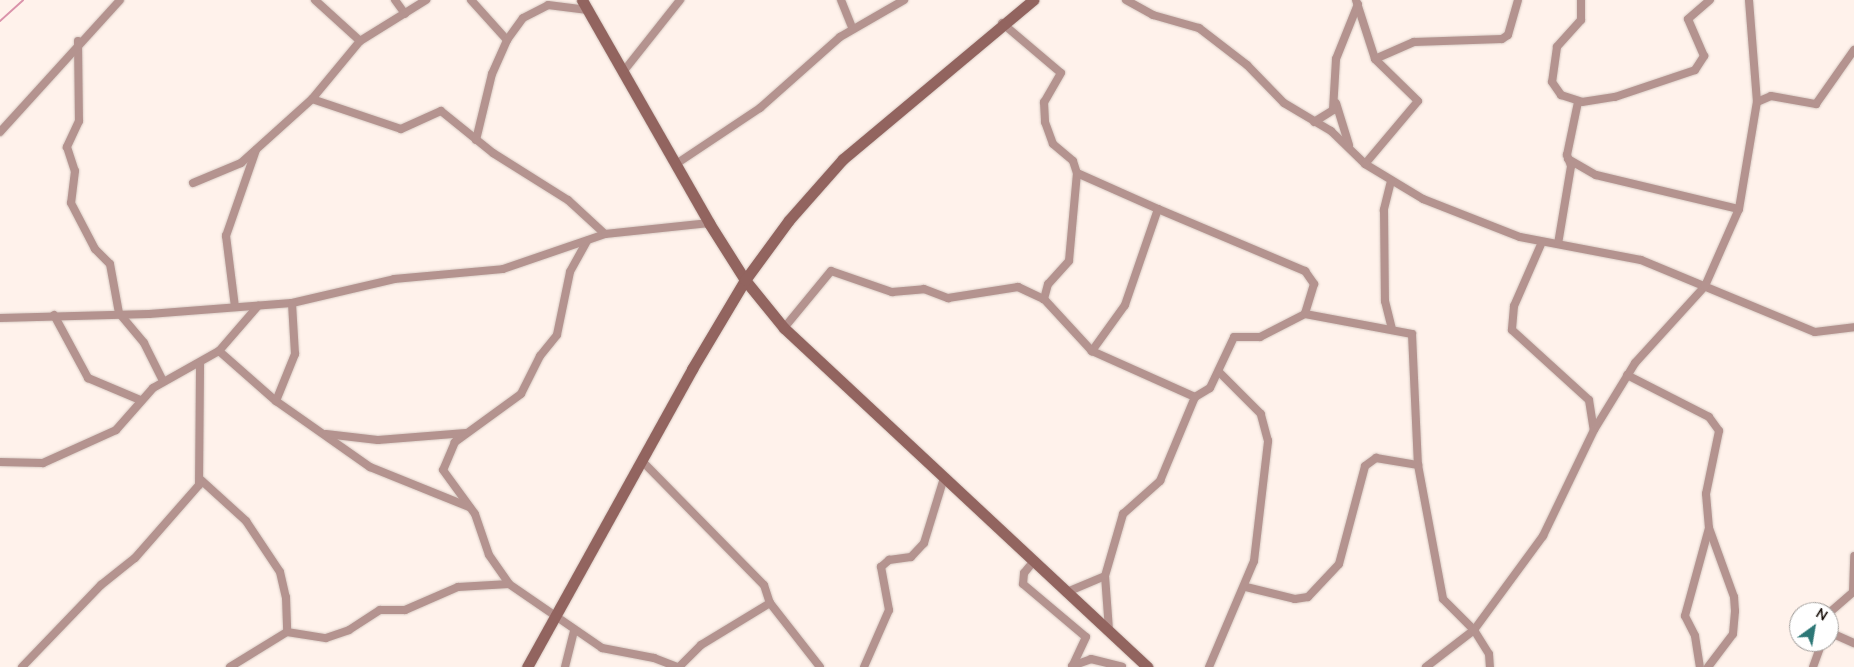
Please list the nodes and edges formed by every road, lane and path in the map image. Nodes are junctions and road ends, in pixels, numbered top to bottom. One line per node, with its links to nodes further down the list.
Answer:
1 (120, 0): 21 (street)
2 (315, 0): 22 (street)
3 (395, 0): 17 (street)
4 (426, 0): 17 (street)
5 (471, 0): 20 (street)
6 (680, 0): 25 (street)
7 (841, 0): 19 (street)
8 (904, 0): 19 (street)
9 (1033, 0): 18 (street)
10 (1126, 0): 30 (street)
11 (1518, 0): 24 (street)
12 (1581, 0): 27 (street)
13 (1710, 0): 27 (street)
14 (1749, 0): 28 (street)
15 (1357, 2): 24 (street); 29 (street)
16 (583, 3): 20 (street); 25 (street)
17 (405, 14): 22 (street)
18 (1002, 23): 38 (street); 48 (street)
19 (854, 28): 36 (street)
20 (507, 40): 32 (street)
21 (78, 41): 31 (street); 54 (street)
22 (360, 41): 26 (street)
23 (1854, 50): 28 (street)
24 (1375, 59): 37 (street)
25 (623, 72): 36 (street)
26 (312, 99): 32 (street); 34 (street)
27 (1578, 102): 35 (street)
28 (1758, 102): 42 (street)
29 (1336, 103): 30 (street); 33 (street)
30 (1314, 122): 33 (street)
31 (0, 132)
32 (476, 140): 44 (street)
33 (1349, 146): 37 (street)
34 (256, 150): 40 (street); 53 (street)
35 (1568, 159): 42 (street); 47 (street)
36 (676, 164): 43 (street)
37 (1365, 164): 39 (street)
38 (1078, 173): 41 (street); 50 (street)
39 (1391, 181): 46 (street); 60 (street)
40 (193, 182)
41 (1158, 209): 55 (street); 62 (street)
42 (1739, 209): 49 (street)
43 (709, 223): 44 (street); 48 (street)
44 (605, 234): 45 (street)
45 (586, 241): 51 (street); 72 (street)
46 (1542, 242): 47 (street); 70 (street)
47 (1558, 244): 49 (street)
48 (745, 280): 59 (street); 74 (street)
49 (1705, 286): 58 (street); 65 (street)
50 (1044, 299): 59 (street); 62 (street)
51 (292, 303): 52 (street); 69 (street)
52 (258, 306): 53 (street); 61 (street)
53 (235, 307): 54 (street)
54 (119, 313): 56 (street); 66 (street)
55 (1305, 314): 60 (street); 64 (street)
56 (54, 315): 57 (street); 68 (street)
57 (0, 318)
58 (1854, 327)
59 (784, 328): 76 (street)
60 (1392, 329): 75 (street)
61 (219, 351): 63 (street); 69 (street)
62 (1092, 351): 67 (street)
63 (200, 363): 66 (street); 77 (street)
64 (1219, 372): 67 (street); 84 (street)
65 (1627, 375): 70 (street); 79 (street)
66 (163, 381): 68 (street)
67 (1195, 397): 82 (street)
68 (140, 400): 73 (street)
69 (276, 401): 71 (street)
70 (1594, 430): 90 (street)
71 (321, 433): 72 (street); 78 (street)
72 (466, 433): 78 (street)
73 (0, 462)
74 (642, 462): 86 (street); 88 (street)
75 (1418, 465): 84 (street); 90 (street)
76 (944, 478): 81 (street); 102 (street)
77 (201, 480): 92 (street); 96 (street)
78 (470, 507): 83 (street)
79 (1709, 528): 109 (street); 110 (street)
80 (1854, 556): 87 (street)
81 (1033, 562): 85 (street); 103 (street)
82 (1105, 576): 85 (street); 89 (street)
83 (509, 584): 88 (street); 92 (street)
84 (1246, 587): 106 (street)
85 (1067, 592): 89 (street)
86 (770, 603): 100 (street); 101 (street)
87 (1839, 604)
88 (555, 618): 91 (street); 98 (street)
89 (1109, 630): 105 (street)
90 (1474, 630): 107 (street); 108 (street)
91 (574, 631): 99 (street); 100 (street)
92 (286, 632): 97 (street)
93 (1839, 636): 94 (street)
94 (1854, 643)
95 (1818, 652): 111 (street)
96 (22, 667)
97 (230, 667)
98 (528, 667)
99 (565, 667)
100 (678, 667)
101 (820, 667)
102 (864, 667)
103 (1072, 667): 104 (street)
104 (1122, 667)
105 (1147, 667)
106 (1209, 667)
107 (1426, 667)
108 (1490, 667)
109 (1700, 667)
110 (1708, 667)
111 (1813, 667)

